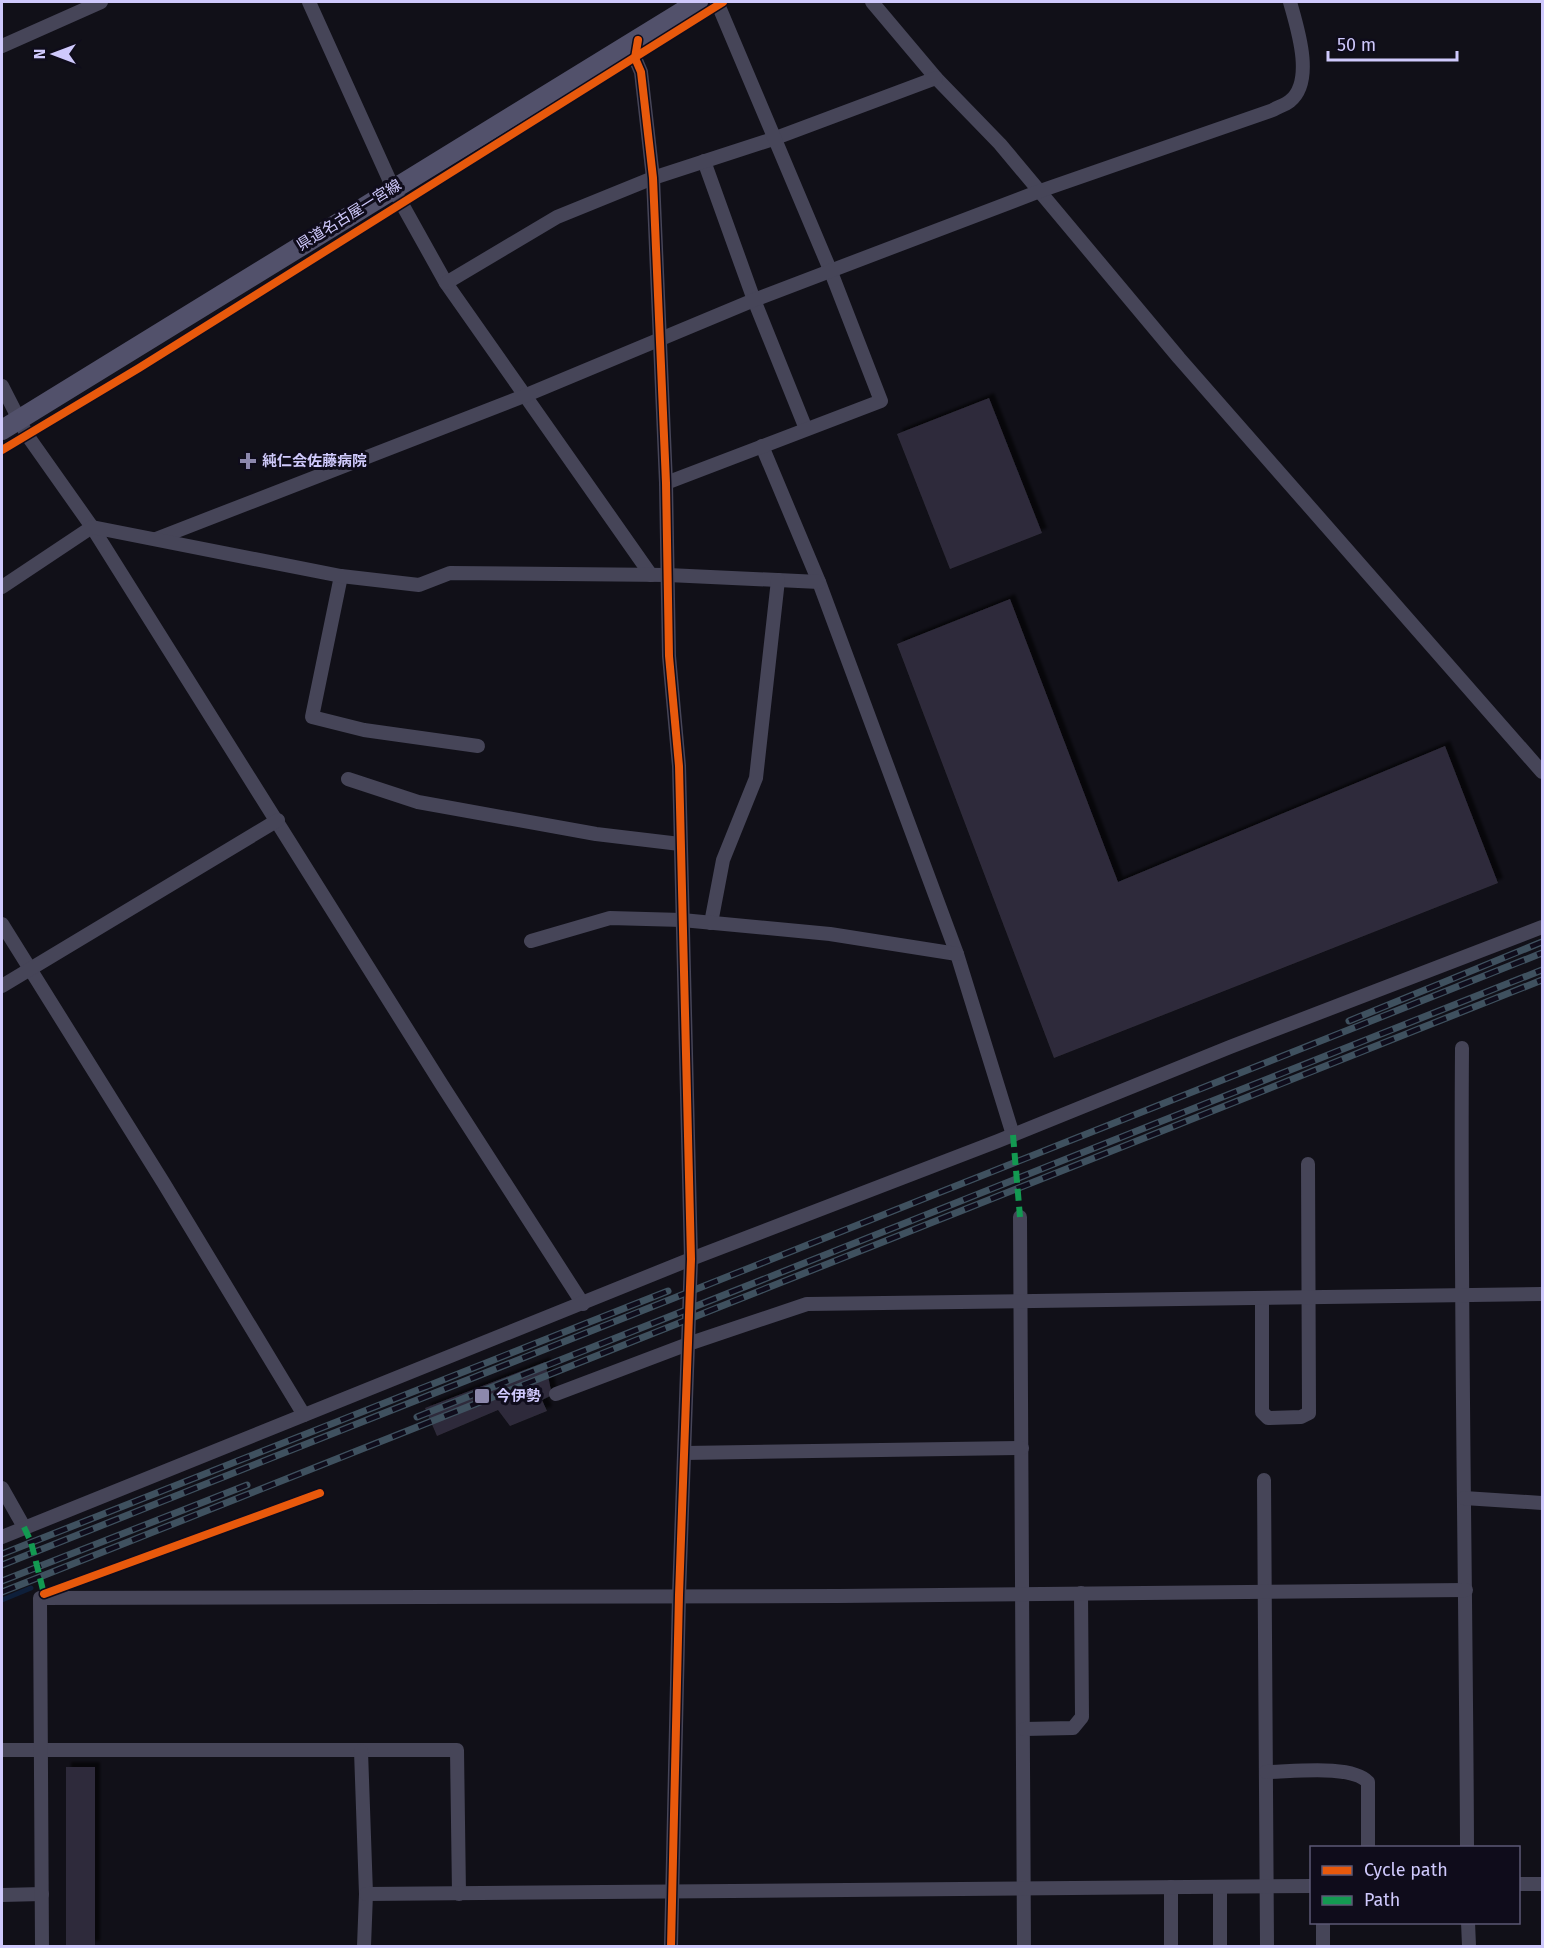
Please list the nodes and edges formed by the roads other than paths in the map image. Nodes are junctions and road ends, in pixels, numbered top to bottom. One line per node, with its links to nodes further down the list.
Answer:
1 (101, 2): 8 (street)
2 (309, 2): 13 (street)
3 (698, 2): 7 (main road, 県道名古屋一宮線)
4 (717, 2): 10 (street)
5 (872, 2): 9 (street)
6 (1290, 2): 14 (street)
7 (638, 40): 12 (street); 13 (main road, 県道名古屋一宮線)
8 (2, 46)
9 (936, 78): 10 (street); 14 (street)
10 (773, 139): 11 (street); 15 (street)
11 (704, 160): 12 (street); 17 (street)
12 (653, 178): 16 (street); 18 (street)
13 (393, 188): 16 (street); 21 (main road, 県道名古屋一宮線)
14 (1040, 191): 15 (street); 35 (street)
15 (831, 272): 17 (street); 22 (street)
16 (446, 283): 20 (street)
17 (754, 300): 18 (street); 22 (street)
18 (659, 338): 20 (street); 25 (street)
19 (2, 386): 21 (street)
20 (524, 396): 27 (street); 28 (street)
21 (19, 419): 23 (main road, 県道名古屋一宮線); 26 (street)
22 (806, 429): 24 (street)
23 (2, 430)
24 (762, 446): 25 (street); 32 (street)
25 (666, 483): 29 (street)
26 (92, 527): 27 (street); 33 (street); 37 (street)
27 (156, 539): 30 (street)
28 (651, 575): 29 (street); 30 (street)
29 (668, 575): 31 (street); 38 (street)
30 (341, 576): 34 (street)
31 (778, 580): 32 (street); 40 (street)
32 (819, 582): 44 (street)
33 (2, 586)
34 (478, 746)
35 (1542, 772)
36 (348, 779): 38 (street)
37 (278, 820): 45 (street); 57 (street)
38 (680, 844): 39 (street)
39 (682, 920): 40 (street); 43 (street); 51 (street)
40 (711, 923): 44 (street)
41 (2, 924): 45 (street)
42 (1542, 927): 48 (street)
43 (531, 941)
44 (957, 954): 48 (street)
45 (29, 969): 46 (street); 60 (street)
46 (2, 986)
47 (1462, 1048): 53 (street)
48 (1013, 1135): 51 (street)
49 (1308, 1164): 54 (street)
50 (1020, 1217): 56 (street)
51 (691, 1259): 57 (street); 58 (street)
52 (1542, 1294): 53 (street)
53 (1460, 1296): 54 (street); 65 (street)
54 (1307, 1297): 55 (street); 55 (street)
55 (1262, 1298): 56 (street)
56 (1022, 1300): 58 (street); 61 (street)
57 (583, 1304): 60 (street)
58 (688, 1344): 59 (street); 62 (street)
59 (556, 1394)
60 (304, 1415): 67 (street)
61 (1023, 1448): 62 (street); 73 (street)
62 (685, 1454): 72 (street)
63 (1264, 1480): 69 (street)
64 (2, 1488): 67 (street)
65 (1464, 1498): 66 (street); 70 (street)
66 (1542, 1503)
67 (24, 1527): 68 (street)
68 (2, 1537)
69 (1265, 1590): 70 (street); 71 (street); 78 (street)
70 (1466, 1590): 80 (street)
71 (1081, 1593): 73 (street); 74 (street)
72 (679, 1594): 73 (street); 77 (street); 88 (street)
73 (1023, 1594): 74 (street)
74 (1024, 1729): 85 (street)
75 (2, 1750): 77 (street)
76 (361, 1751): 77 (street); 90 (street); 91 (street)
77 (40, 1752): 89 (street)
78 (1266, 1772): 79 (street); 83 (street)
79 (1368, 1846)
80 (1467, 1846)
81 (1520, 1884): 82 (street)
82 (1542, 1884)
83 (1268, 1886): 84 (street); 87 (street); 101 (street)
84 (1310, 1886)
85 (1025, 1887): 86 (street); 88 (street); 98 (street)
86 (1171, 1887): 87 (street); 99 (street)
87 (1220, 1887): 100 (street)
88 (672, 1892): 91 (street); 97 (street)
89 (42, 1894): 92 (street); 95 (street)
90 (366, 1894): 91 (street); 96 (street)
91 (459, 1894)
92 (2, 1895)
93 (1323, 1924): 102 (street)
94 (1468, 1924): 103 (street)
95 (42, 1947)
96 (364, 1947)
97 (671, 1947)
98 (1024, 1947)
99 (1171, 1947)
100 (1220, 1947)
101 (1267, 1947)
102 (1323, 1947)
103 (1469, 1947)

